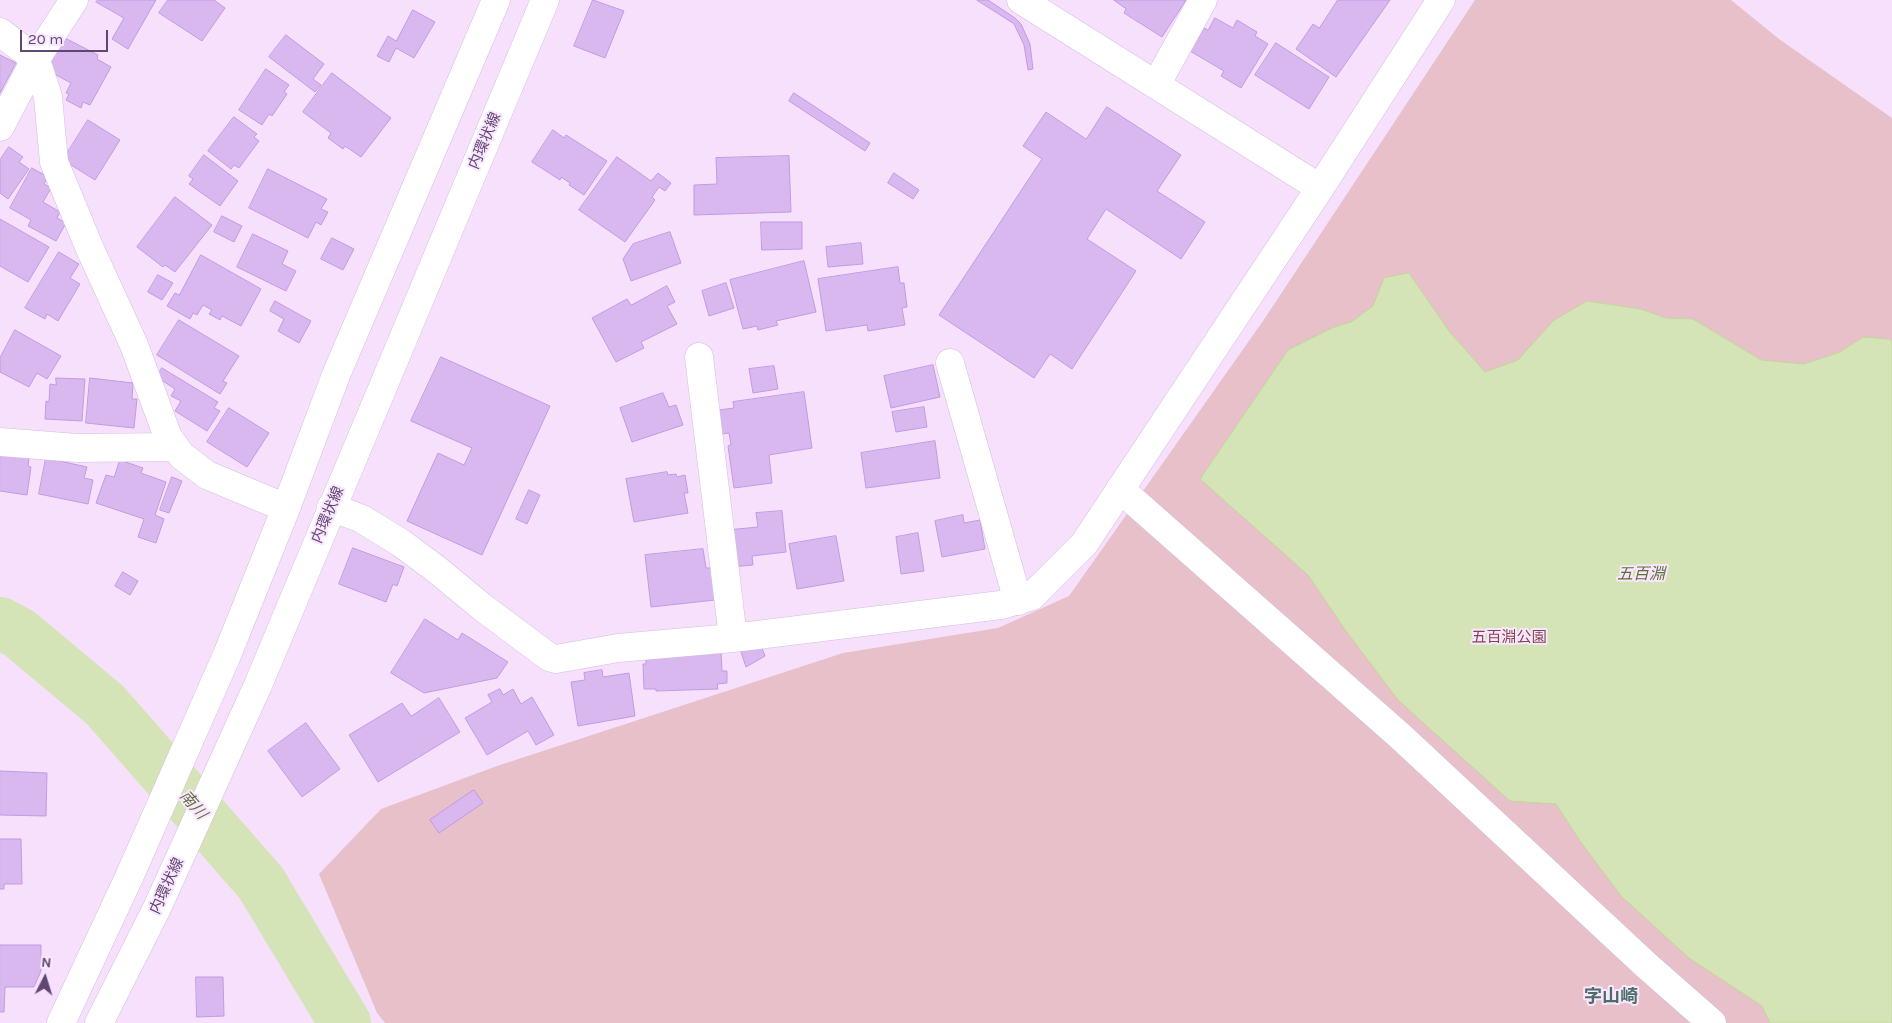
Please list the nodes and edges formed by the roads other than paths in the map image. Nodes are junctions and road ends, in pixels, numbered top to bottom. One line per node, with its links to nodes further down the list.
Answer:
1 (74, 0): 8 (street)
2 (496, 0): 17 (street)
3 (545, 0): 18 (street, 内環状線)
4 (1021, 0): 9 (street)
5 (1203, 0): 9 (street)
6 (1441, 0): 11 (street)
7 (0, 32): 8 (street)
8 (35, 60): 10 (street); 15 (street)
9 (1156, 85): 11 (street)
10 (0, 127)
11 (1320, 188): 16 (street)
12 (699, 357): 20 (street)
13 (950, 363): 19 (street)
14 (0, 442): 15 (street)
15 (174, 447): 17 (street)
16 (1120, 490): 19 (street); 23 (street)
17 (286, 508): 21 (street)
18 (331, 508): 20 (street); 22 (street, 内環状線)
19 (1018, 601): 20 (street)
20 (734, 638)
21 (61, 1023)
22 (99, 1023)
23 (1712, 1023)

